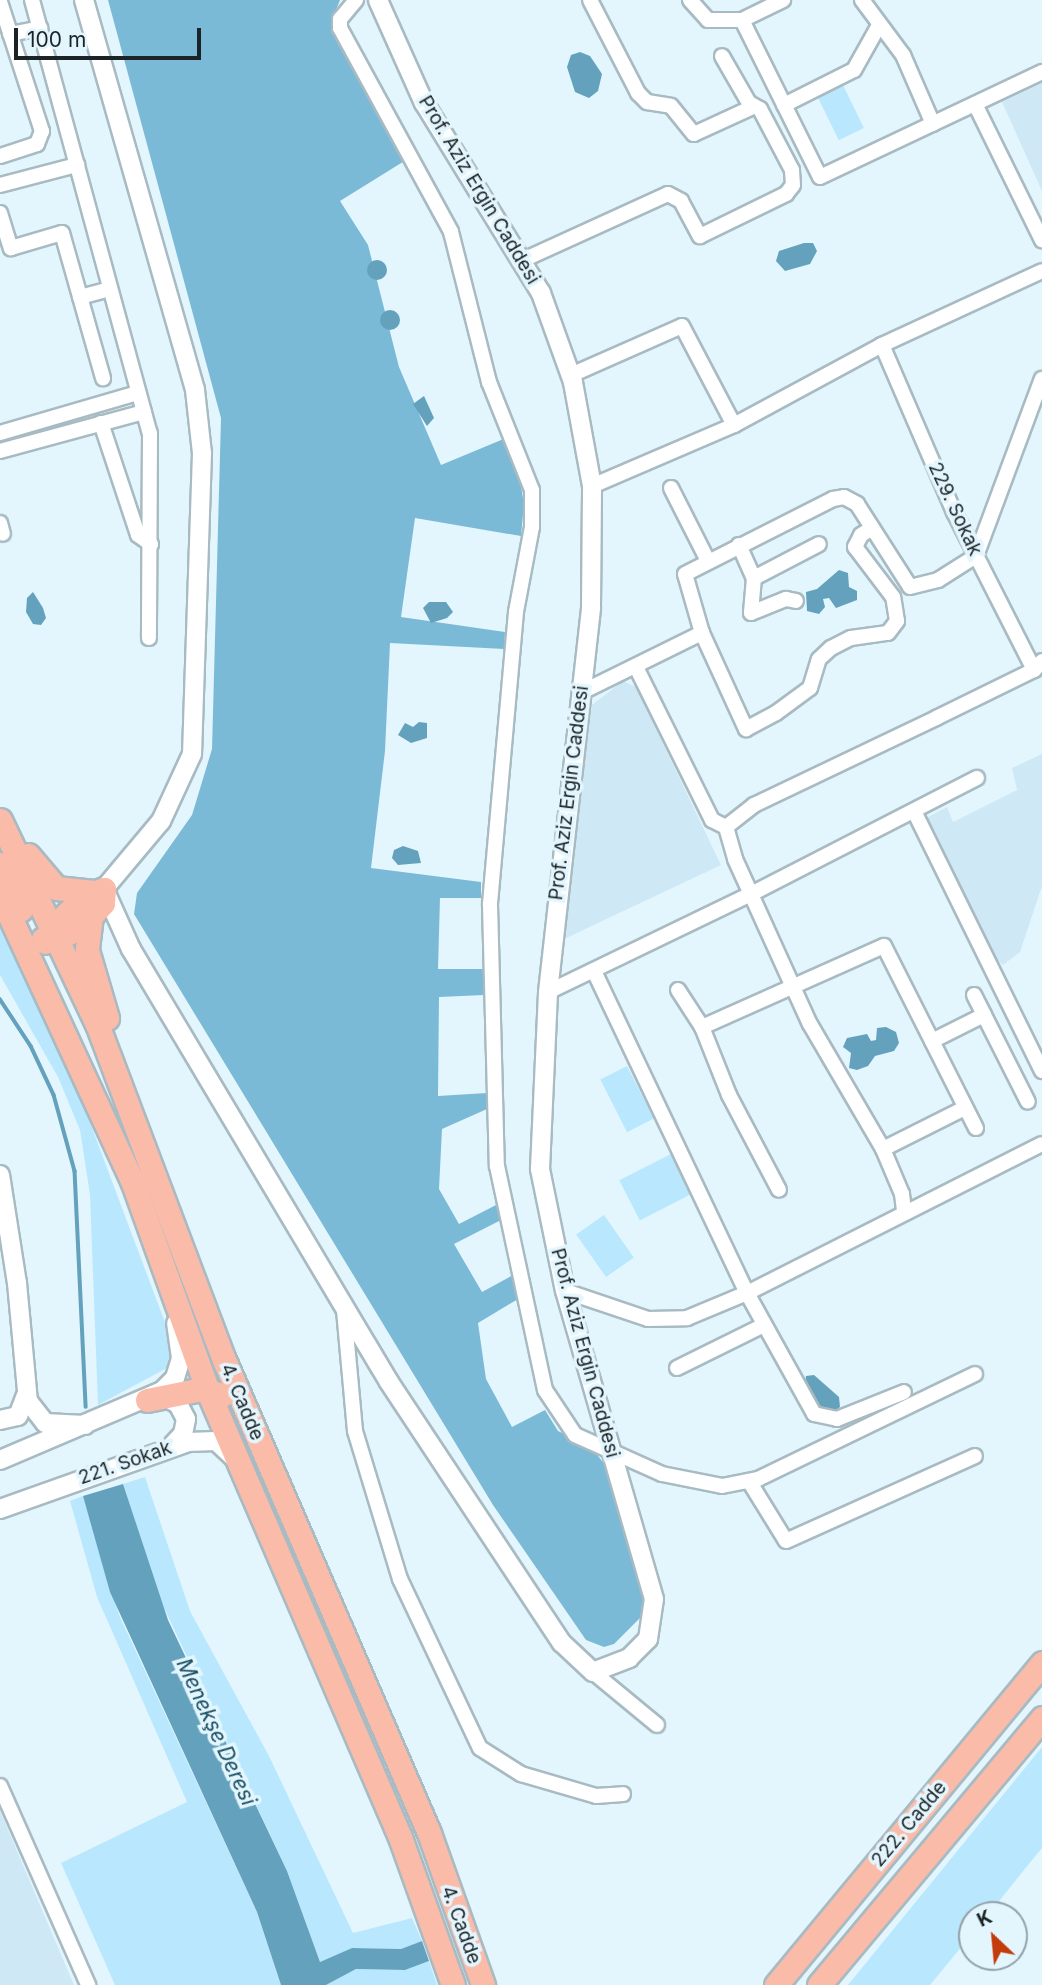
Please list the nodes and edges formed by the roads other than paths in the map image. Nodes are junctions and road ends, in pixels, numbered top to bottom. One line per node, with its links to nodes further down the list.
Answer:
1 (32, 0): 12 (street)
2 (84, 0): 60 (street)
3 (356, 0): 98 (street)
4 (378, 0): 25 (street, Prof. Aziz Ergin Caddesi)
5 (590, 0): 18 (street)
6 (690, 0): 10 (street)
7 (783, 0): 10 (street)
8 (862, 0): 11 (street)
9 (0, 2): 13 (street)
10 (742, 20): 17 (street)
11 (878, 27): 17 (street); 19 (street)
12 (40, 28): 13 (street); 21 (street)
13 (10, 34): 20 (street)
14 (722, 56): 18 (street)
15 (1042, 72): 16 (street)
16 (975, 104): 19 (street); 24 (street)
17 (784, 105): 19 (street)
18 (754, 107): 25 (street)
19 (933, 124)
20 (0, 156)
21 (77, 165): 22 (street); 27 (street)
22 (0, 185)
23 (0, 213): 28 (street)
24 (1042, 240)
25 (523, 260): 30 (street, Prof. Aziz Ergin Caddesi)
26 (1042, 271): 29 (street)
27 (110, 289): 28 (street); 33 (street)
28 (80, 297): 31 (street)
29 (882, 345): 36 (street); 45 (street, 229. Sokak)
30 (571, 375): 36 (street); 39 (street, Prof. Aziz Ergin Caddesi)
31 (103, 378)
32 (1042, 379): 45 (street)
33 (138, 393): 34 (street); 37 (street)
34 (144, 412): 35 (street); 42 (street)
35 (101, 423): 38 (street); 42 (street)
36 (734, 425): 39 (street)
37 (0, 432)
38 (0, 451)
39 (592, 486): 53 (street, Prof. Aziz Ergin Caddesi)
40 (671, 488): 46 (street)
41 (872, 528): 44 (street); 45 (street); 49 (street)
42 (151, 544): 50 (street)
43 (818, 544): 47 (street)
44 (739, 545): 46 (street); 47 (street)
45 (976, 556): 51 (street, 229. Sokak)
46 (708, 561): 49 (street)
47 (754, 578): 48 (street)
48 (796, 601)
49 (702, 633): 52 (street)
50 (149, 638)
51 (1038, 665): 58 (street)
52 (636, 667): 53 (street); 58 (street)
53 (582, 692): 69 (street, Prof. Aziz Ergin Caddesi)
54 (977, 778): 55 (street)
55 (914, 811): 61 (street); 74 (street)
56 (0, 813): 60 (main road)
57 (0, 820): 64 (main road, 4. Cadde)
58 (726, 827): 61 (street)
59 (0, 864): 64 (main road)
60 (98, 891): 63 (main road); 64 (main road); 87 (street)
61 (751, 894): 65 (street); 67 (street)
62 (0, 895): 66 (main road, 4. Cadde)
63 (91, 916): 64 (main road); 76 (main road)
64 (51, 936): 66 (main road); 76 (main road, 4. Cadde)
65 (594, 971): 69 (street); 85 (street)
66 (42, 983): 86 (main road, 4. Cadde)
67 (792, 985): 72 (street); 73 (street); 80 (street)
68 (678, 990): 72 (street)
69 (548, 992): 84 (street, Prof. Aziz Ergin Caddesi)
70 (974, 995): 71 (street)
71 (984, 1015): 73 (street); 75 (street)
72 (702, 1027): 82 (street)
73 (932, 1041): 77 (street)
74 (1042, 1071)
75 (1028, 1102)
76 (129, 1103): 102 (main road, 4. Cadde)
77 (965, 1108): 78 (street); 80 (street)
78 (976, 1128)
79 (1042, 1144): 83 (street)
80 (883, 1149): 83 (street)
81 (0, 1175): 93 (street)
82 (779, 1190)
83 (904, 1212): 85 (street)
84 (565, 1291): 85 (street); 98 (street, Prof. Aziz Ergin Caddesi)
85 (747, 1293): 88 (street)
86 (176, 1306): 91 (main road, 4. Cadde); 94 (street)
87 (344, 1310): 106 (street); 110 (street)
88 (764, 1325): 89 (street); 92 (street)
89 (677, 1368)
90 (975, 1374): 103 (street)
91 (207, 1389): 94 (main road); 101 (main road, 4. Cadde); 102 (main road)
92 (904, 1392)
93 (26, 1395): 95 (street); 96 (street)
94 (156, 1398): 96 (street); 97 (street)
95 (0, 1420)
96 (85, 1425): 100 (street)
97 (170, 1448): 101 (street, 221. Sokak); 104 (street, 221. Sokak)
98 (612, 1450): 103 (street); 106 (street, Prof. Aziz Ergin Caddesi)
99 (975, 1456): 103 (street)
100 (0, 1460)
101 (242, 1470): 112 (main road, 4. Cadde)
102 (272, 1473): 113 (main road, 4. Cadde)
103 (749, 1481)
104 (0, 1510)
105 (1042, 1662): 114 (main road, 222. Cadde)
106 (593, 1672): 108 (street)
107 (1042, 1718): 115 (main road, 222. Cadde)
108 (657, 1725)
109 (0, 1786): 111 (street)
110 (623, 1794)
111 (88, 1985)
112 (453, 1985)
113 (483, 1985)
114 (776, 1985)
115 (819, 1985)

